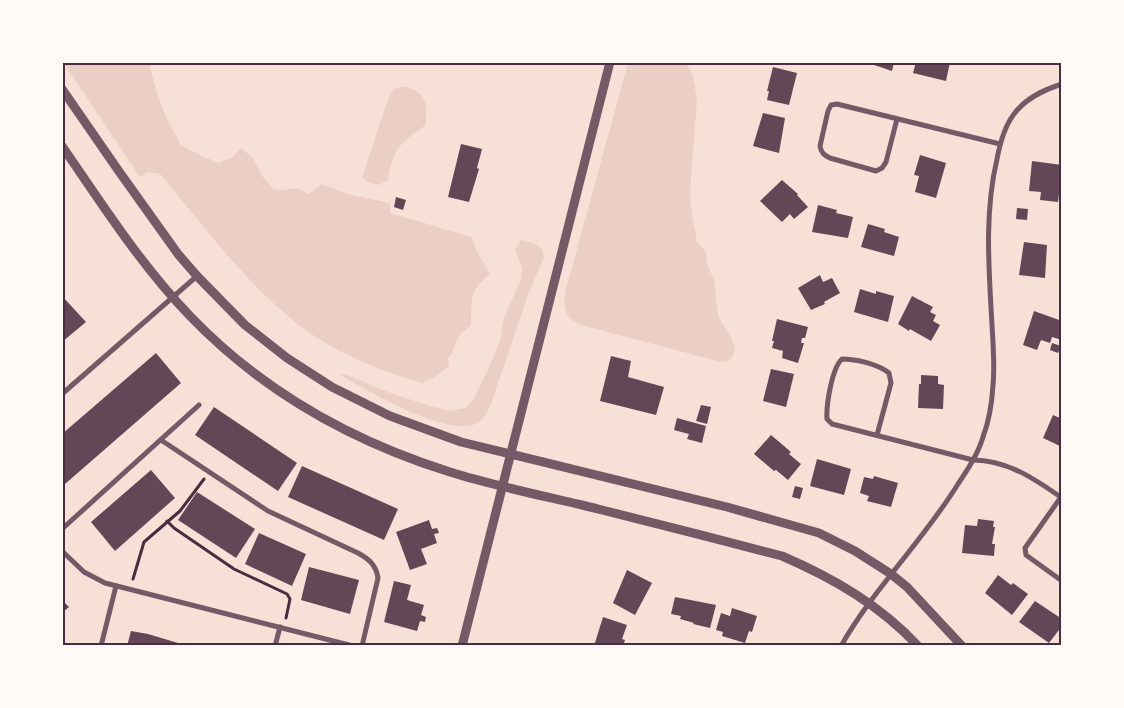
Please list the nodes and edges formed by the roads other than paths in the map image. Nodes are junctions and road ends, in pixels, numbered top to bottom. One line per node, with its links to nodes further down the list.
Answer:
1 (610, 62): 13 (street)
2 (1062, 84): 5 (street)
3 (62, 89): 7 (street)
4 (897, 119): 4 (street); 5 (street)
5 (1000, 144): 14 (street)
6 (62, 146): 8 (street)
7 (197, 276): 8 (street); 13 (street)
8 (173, 297): 9 (street); 15 (street)
9 (62, 394)
10 (199, 405): 12 (street)
11 (877, 435): 11 (street); 14 (street)
12 (161, 440): 17 (street); 27 (street)
13 (510, 455): 15 (street); 19 (street)
14 (973, 460): 16 (street); 19 (street)
15 (502, 486): 22 (street); 28 (street)
16 (1061, 498): 20 (street)
17 (62, 529)
18 (62, 551): 21 (street)
19 (891, 574): 22 (street); 31 (street)
20 (1062, 580)
21 (116, 586): 23 (street); 24 (street)
22 (869, 602): 29 (street); 30 (street)
23 (282, 628): 25 (street); 26 (street)
24 (100, 646)
25 (276, 646)
26 (353, 646)
27 (362, 646)
28 (462, 646)
29 (840, 646)
30 (918, 646)
31 (962, 646)

